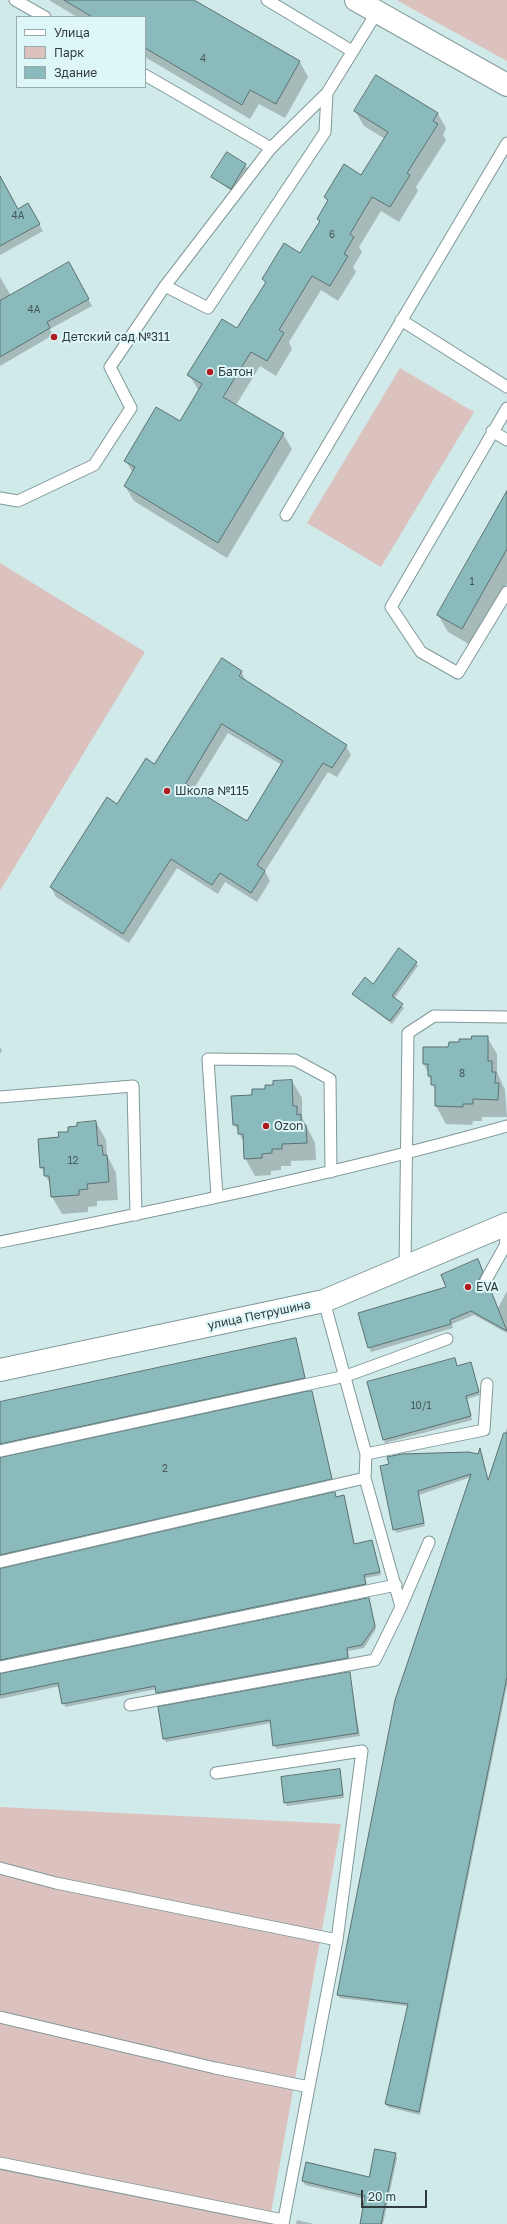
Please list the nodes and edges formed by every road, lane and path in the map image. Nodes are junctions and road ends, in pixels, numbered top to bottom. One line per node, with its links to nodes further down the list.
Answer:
1 (15, 0): 5 (lane)
2 (267, 0): 6 (lane)
3 (356, 0): 4 (street)
4 (377, 12): 6 (lane); 8 (street)
5 (42, 16)
6 (352, 51): 9 (lane)
7 (146, 76): 11 (lane)
8 (507, 85)
9 (327, 93): 11 (lane); 12 (lane)
10 (507, 143): 13 (lane)
11 (271, 148): 12 (lane)
12 (165, 286): 18 (lane)
13 (401, 320): 14 (lane); 19 (lane)
14 (507, 387)
15 (507, 408): 16 (lane)
16 (492, 431): 17 (lane); 20 (lane)
17 (507, 440)
18 (0, 498)
19 (286, 515)
20 (507, 592)
21 (507, 1017): 24 (lane)
22 (0, 1097): 27 (lane)
23 (507, 1126): 24 (lane)
24 (406, 1154): 25 (lane); 31 (lane)
25 (331, 1172): 26 (lane); 26 (lane)
26 (218, 1197): 27 (lane)
27 (136, 1215): 30 (lane)
28 (507, 1224): 31 (street, улица Петрушина)
29 (507, 1230): 32 (lane)
30 (0, 1242)
31 (405, 1268): 33 (street, улица Петрушина)
32 (486, 1280)
33 (324, 1301): 35 (street, улица Петрушина); 36 (lane)
34 (448, 1339): 36 (lane)
35 (0, 1370)
36 (346, 1376): 38 (lane); 39 (lane)
37 (487, 1384): 39 (lane)
38 (0, 1451)
39 (366, 1454): 40 (lane)
40 (365, 1478): 42 (lane); 43 (lane)
41 (429, 1542): 44 (lane)
42 (0, 1562)
43 (396, 1585): 44 (lane); 45 (lane)
44 (401, 1607): 46 (lane)
45 (0, 1667)
46 (130, 1705)
47 (216, 1773): 49 (lane)
48 (0, 1868): 49 (lane)
49 (337, 1940): 51 (lane)
50 (0, 2018): 51 (lane)
51 (309, 2087): 53 (lane)
52 (0, 2163): 53 (lane)
53 (283, 2222)

